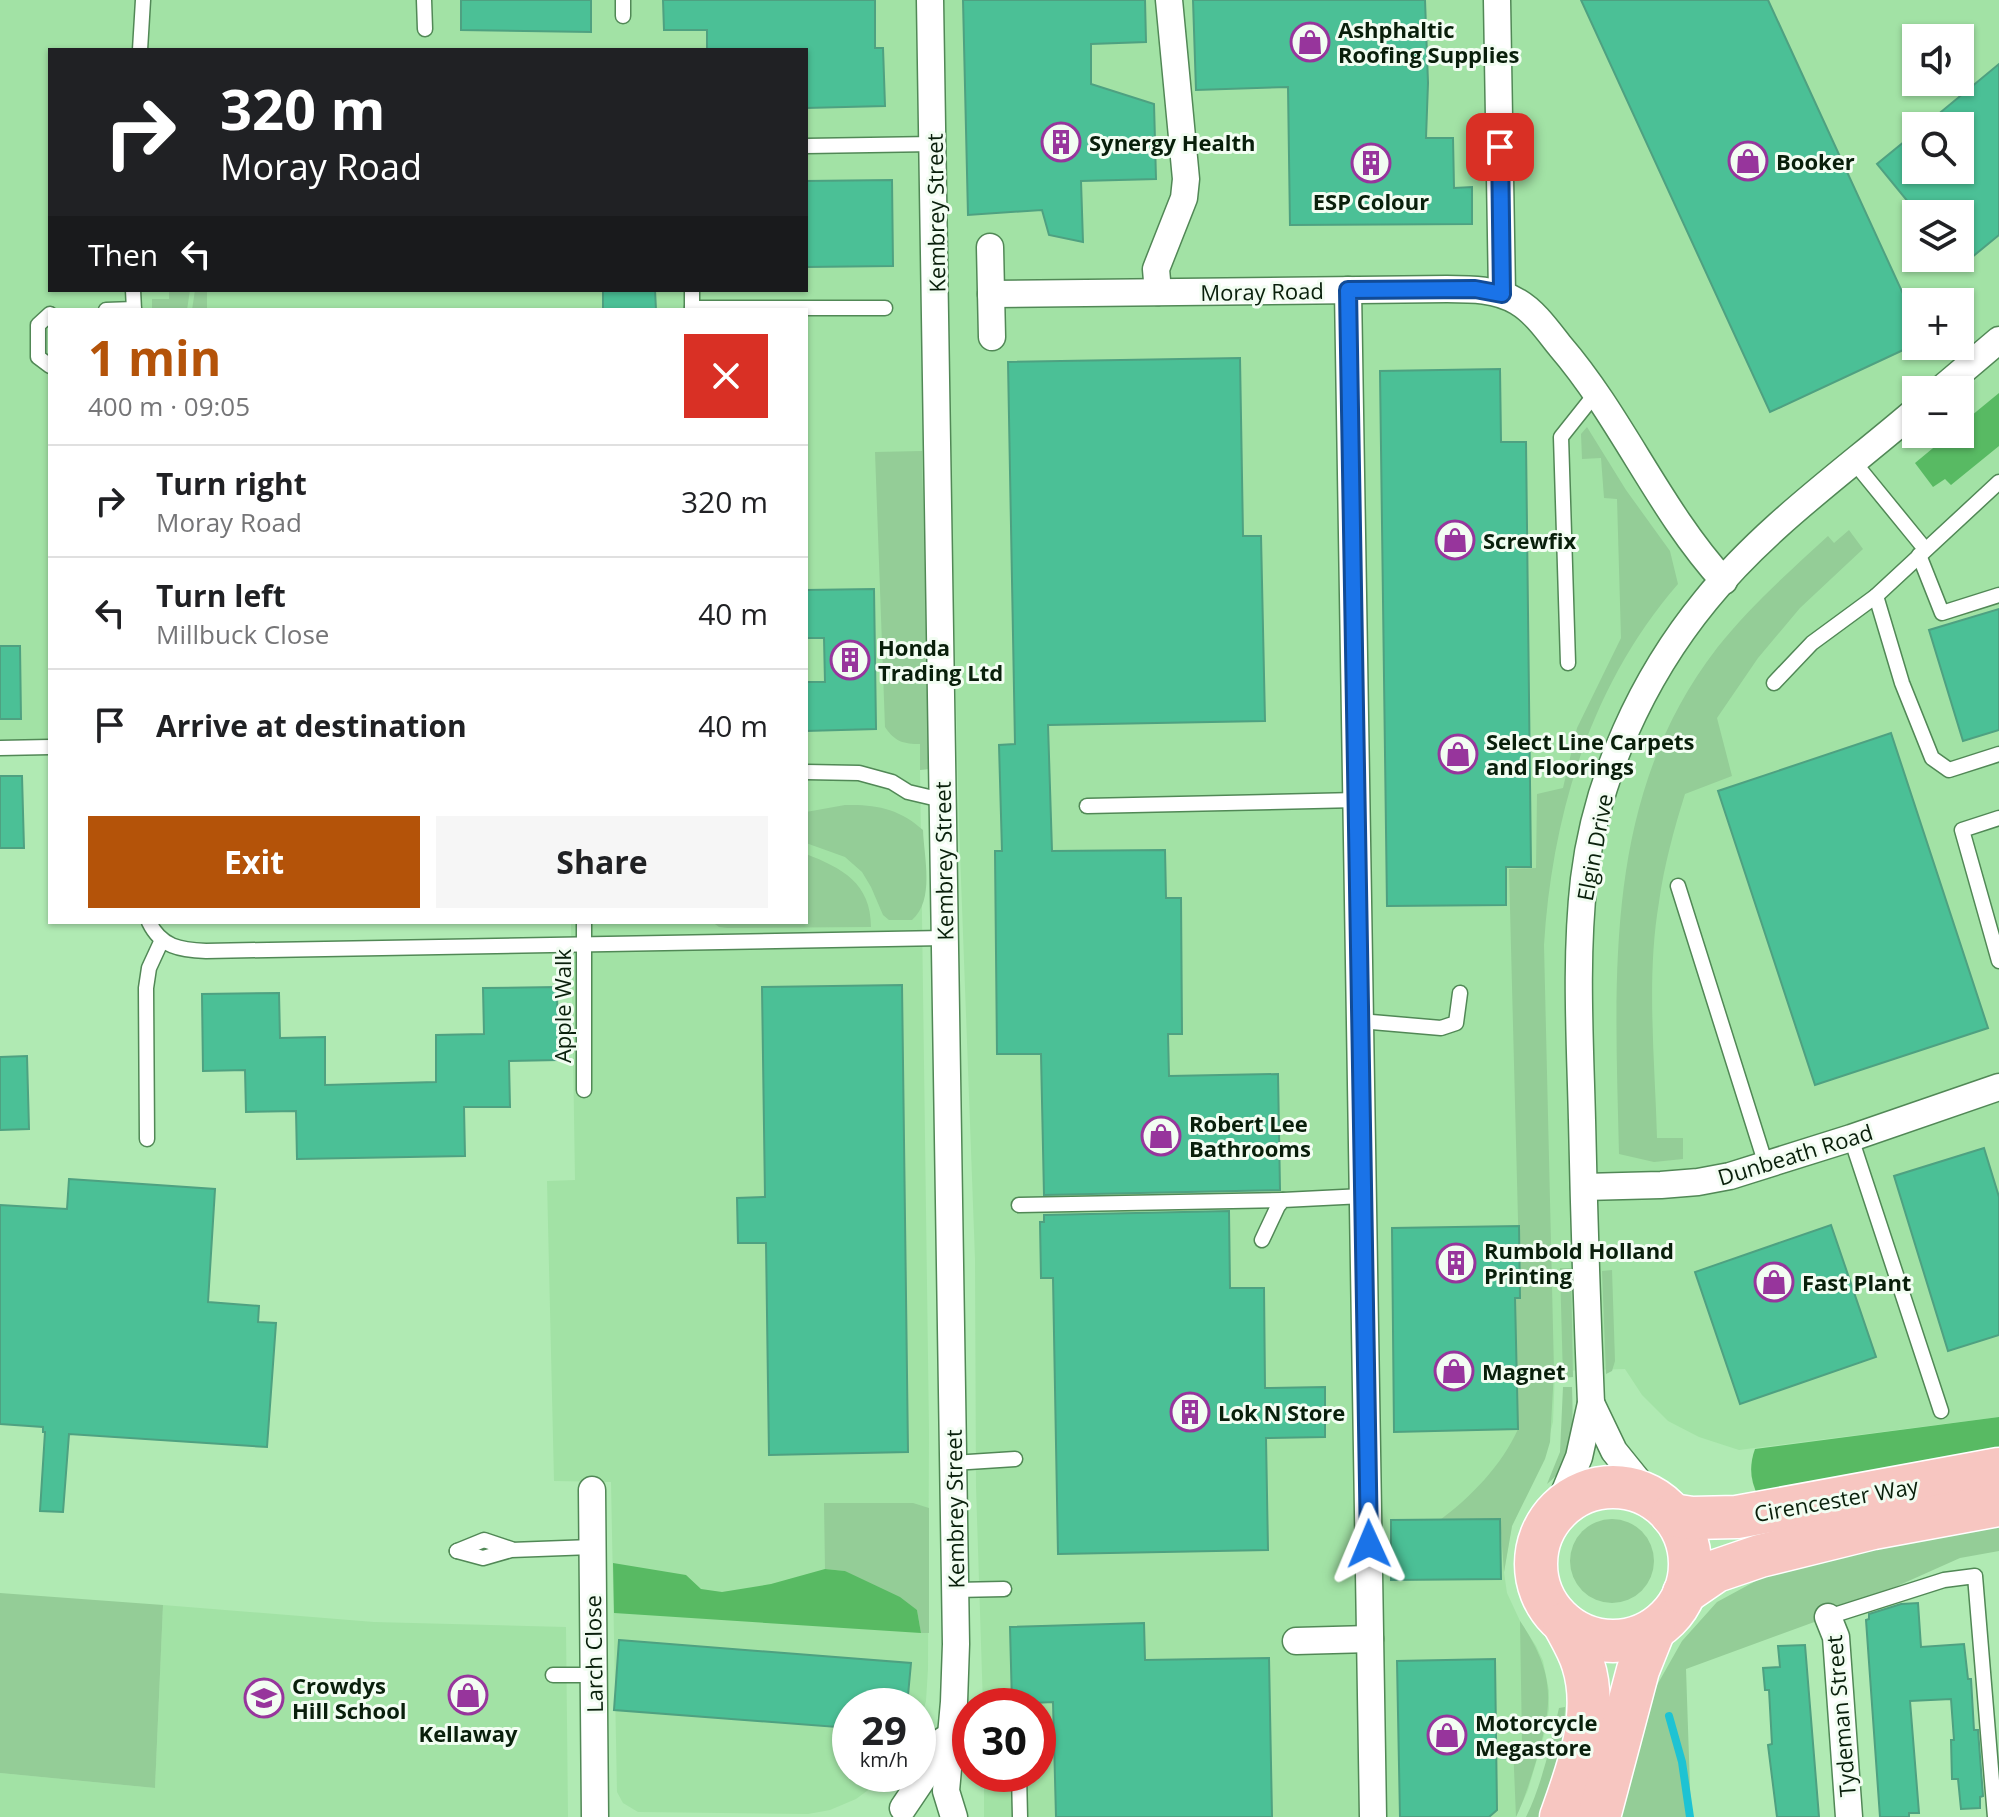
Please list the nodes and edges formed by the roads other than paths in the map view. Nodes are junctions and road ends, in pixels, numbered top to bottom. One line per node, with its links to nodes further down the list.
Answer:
1 (143, 0): 9 (lane)
2 (424, 0): 8 (lane)
3 (623, 0): 7 (lane)
4 (930, 0): 10 (street, Kembrey Street)
5 (1169, 0): 14 (street)
6 (1497, 0): 16 (street)
7 (623, 16)
8 (425, 29)
9 (140, 48)
10 (934, 144): 11 (lane); 38 (street, Kembrey Street)
11 (808, 146)
12 (990, 247): 15 (street)
13 (1348, 290): 14 (street, Moray Road); 16 (street, Moray Road); 39 (street)
14 (1158, 292): 15 (street, Moray Road)
15 (991, 294): 20 (street)
16 (1502, 294): 24 (street, Moray Road)
17 (808, 308): 18 (lane)
18 (885, 308)
19 (48, 316): 22 (lane)
20 (992, 337)
21 (1999, 340): 23 (street)
22 (48, 364)
23 (1957, 376)
24 (1596, 393): 29 (street, Moray Road); 32 (lane)
25 (1902, 422): 26 (street, Elgin Drive)
26 (1854, 462): 28 (lane); 29 (street, Elgin Drive)
27 (1999, 482): 28 (lane)
28 (1922, 552): 30 (lane); 31 (lane)
29 (1724, 581): 56 (street, Elgin Drive)
30 (1999, 595)
31 (1876, 596): 33 (lane); 36 (lane)
32 (1568, 663)
33 (1774, 683)
34 (48, 747): 35 (lane)
35 (0, 748)
36 (1999, 754)
37 (808, 772): 38 (lane)
38 (942, 800): 45 (street, Kembrey Street)
39 (1357, 800): 40 (lane); 50 (street)
40 (1087, 806)
41 (1999, 818): 48 (lane)
42 (1678, 886): 55 (lane)
43 (150, 924): 46 (lane)
44 (584, 924): 47 (lane, Apple Walk)
45 (944, 938): 47 (lane); 64 (street, Kembrey Street)
46 (161, 942): 47 (lane); 54 (lane)
47 (584, 944): 52 (lane, Apple Walk)
48 (1999, 961)
49 (1460, 993): 50 (lane)
50 (1360, 1021): 57 (street)
51 (1999, 1087): 53 (street, Dunbeath Road)
52 (584, 1090)
53 (1851, 1138): 55 (street, Dunbeath Road); 62 (lane)
54 (147, 1139)
55 (1766, 1165): 56 (street, Dunbeath Road)
56 (1584, 1187): 61 (street, Elgin Drive)
57 (1363, 1196): 58 (lane); 78 (street)
58 (1283, 1200): 59 (lane); 60 (lane)
59 (1019, 1205)
60 (1262, 1240)
61 (1591, 1403): 68 (street, Elgin Drive); 69 (street, Elgin Drive)
62 (1941, 1411)
63 (1015, 1459): 64 (lane)
64 (953, 1463): 73 (street, Kembrey Street)
65 (1999, 1469): 68 (main road, Cirencester Way)
66 (592, 1490): 70 (street, Larch Close)
67 (1999, 1505): 74 (main road, Cirencester Way)
68 (1662, 1506): 69 (main road); 74 (main road)
69 (1555, 1515): 76 (main road)
70 (592, 1547): 71 (lane); 81 (street, Larch Close)
71 (511, 1550)
72 (1004, 1589): 73 (lane)
73 (955, 1590): 82 (street, Kembrey Street)
74 (1684, 1593): 77 (main road)
75 (1828, 1617): 92 (street, Tydeman Street); 93 (lane)
76 (1564, 1624): 77 (main road); 90 (main road)
77 (1654, 1630): 91 (main road)
78 (1370, 1639): 79 (street); 89 (street)
79 (1296, 1641)
80 (553, 1675): 81 (lane)
81 (594, 1675): 87 (street, Larch Close)
82 (955, 1688)
83 (952, 1722): 85 (street, Kembrey Street); 86 (street, Kembrey Street)
84 (1019, 1792): 88 (lane)
85 (895, 1814): 86 (street, Kembrey Street)
86 (954, 1816)
87 (595, 1817)
88 (1020, 1817)
89 (1373, 1817)
90 (1561, 1817)
91 (1599, 1817)
92 (1849, 1817)
93 (1995, 1817)

